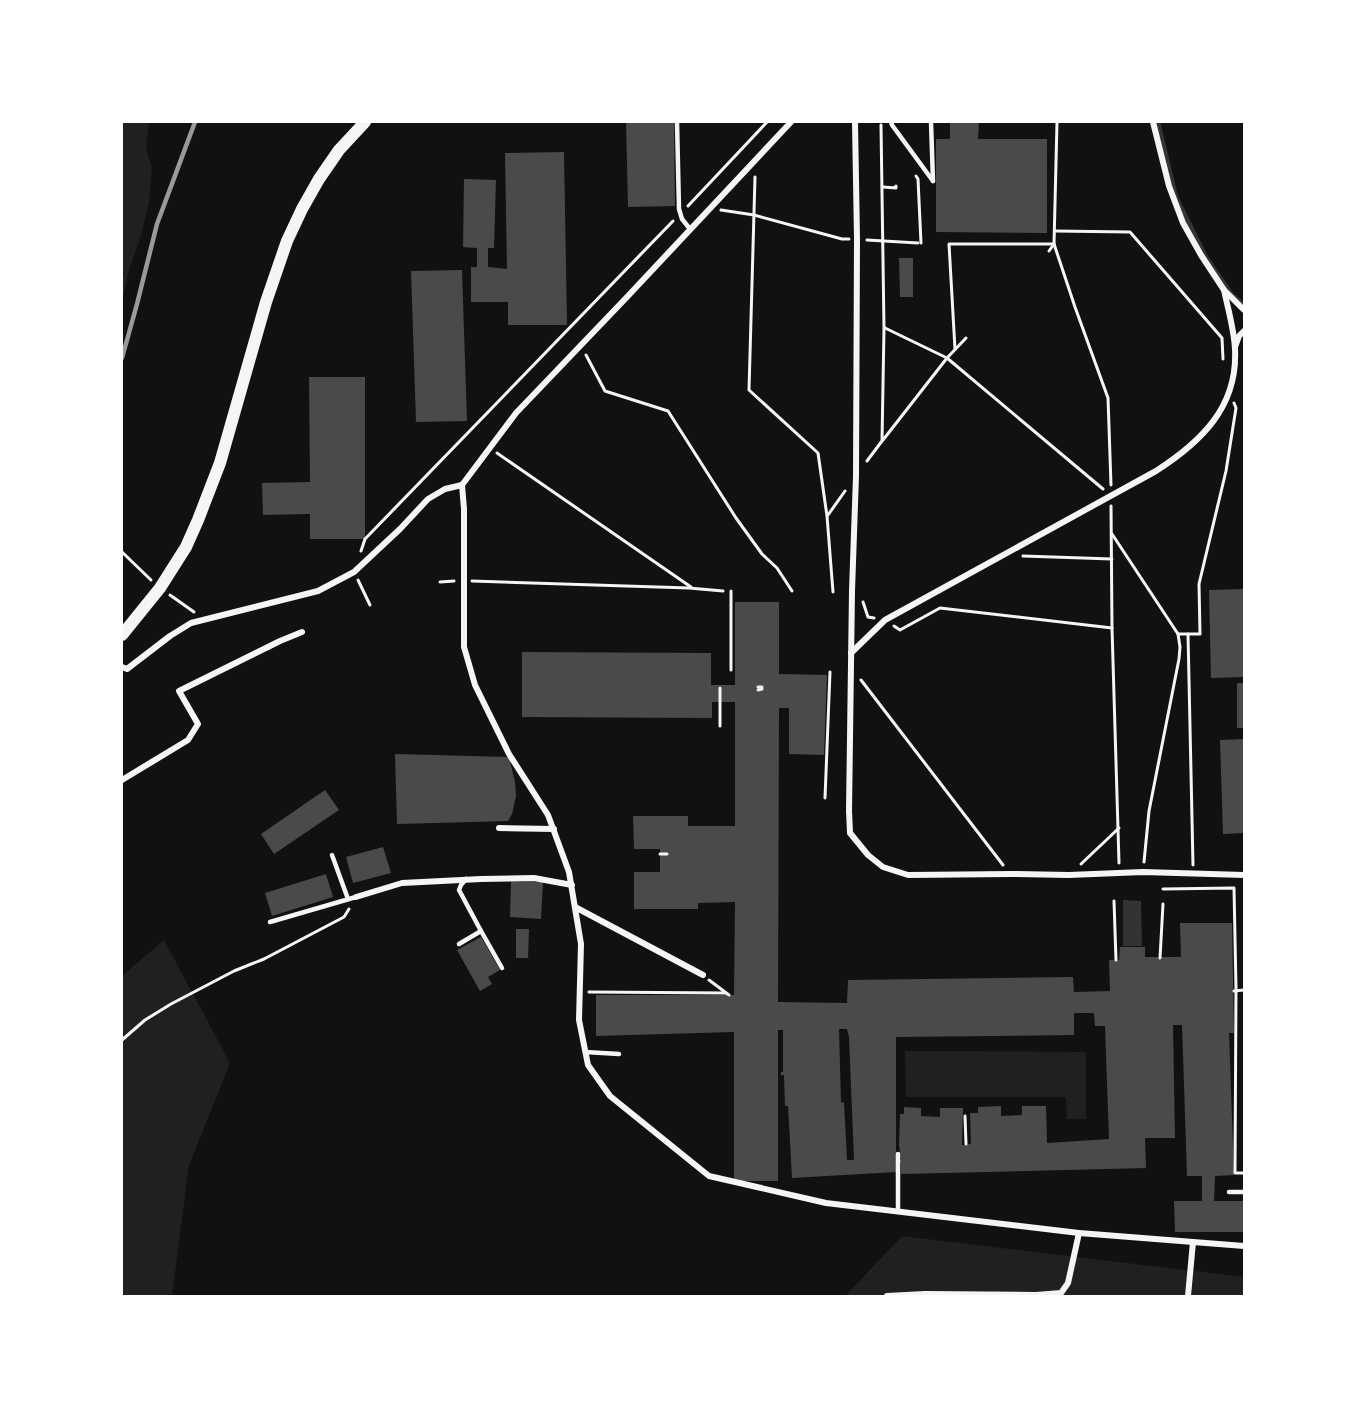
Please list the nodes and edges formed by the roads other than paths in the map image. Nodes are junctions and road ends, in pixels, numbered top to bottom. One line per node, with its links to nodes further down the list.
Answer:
1 (365, 122): 15 (main road)
2 (677, 122): 8 (lane)
3 (791, 122): 8 (street)
4 (855, 122): 16 (street)
5 (891, 122): 6 (lane)
6 (931, 122)
7 (1152, 122): 9 (street)
8 (690, 229): 13 (street)
9 (1224, 290): 10 (street); 12 (street)
10 (1245, 310)
11 (1245, 330): 12 (street)
12 (1235, 347): 16 (street)
13 (462, 484): 17 (street); 20 (street)
14 (302, 632): 18 (street)
15 (122, 635)
16 (851, 652): 22 (street)
17 (122, 667)
18 (122, 780)
19 (499, 828): 20 (street)
20 (554, 829): 24 (street)
21 (332, 855): 25 (lane)
22 (1245, 875)
23 (466, 879): 24 (street); 25 (street); 28 (lane)
24 (572, 885): 26 (street)
25 (352, 898): 27 (lane)
26 (576, 907): 31 (street); 32 (street)
27 (270, 922)
28 (482, 931): 29 (lane); 30 (lane)
29 (459, 944)
30 (502, 968)
31 (703, 975)
32 (585, 1052): 33 (lane); 37 (street)
33 (620, 1054)
34 (898, 1154): 37 (lane)
35 (1229, 1192): 36 (lane)
36 (1245, 1192)
37 (898, 1211): 38 (street)
38 (1079, 1233): 39 (street); 41 (street)
39 (1193, 1242): 40 (street); 44 (street)
40 (1245, 1246)
41 (1068, 1283): 42 (street); 43 (street)
42 (887, 1296)
43 (1065, 1296)
44 (1188, 1296)

